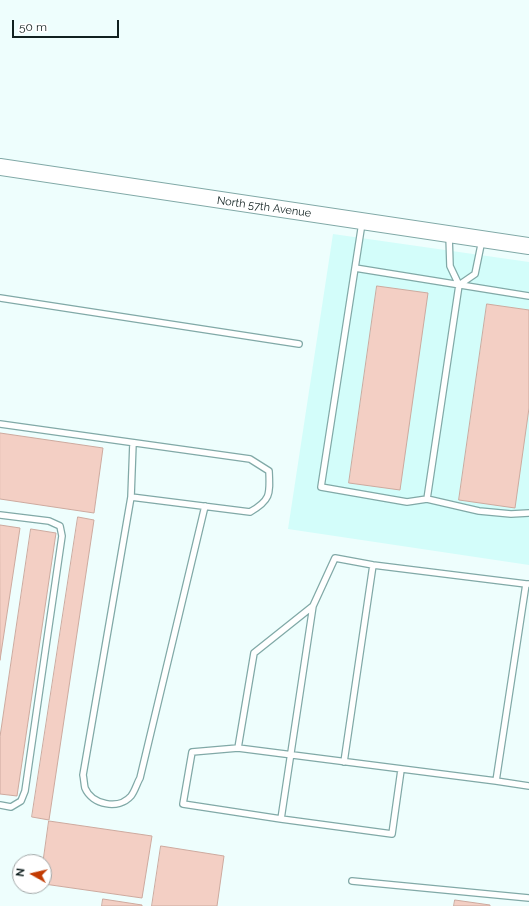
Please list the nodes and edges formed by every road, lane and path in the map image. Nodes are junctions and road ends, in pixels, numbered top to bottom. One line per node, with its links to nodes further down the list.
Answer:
1 (0, 167): 2 (street, North 57th Avenue)
2 (362, 222): 3 (street, North 57th Avenue); 6 (lane)
3 (449, 234): 4 (street, North 57th Avenue); 7 (lane)
4 (482, 239): 5 (street, North 57th Avenue); 7 (lane)
5 (529, 246)
6 (355, 268): 7 (lane); 14 (lane)
7 (459, 284): 8 (lane); 14 (lane)
8 (529, 296)
9 (0, 298): 10 (lane)
10 (299, 344)
11 (0, 424): 12 (lane)
12 (132, 443): 13 (lane); 15 (lane)
13 (131, 498): 15 (lane); 15 (lane)
14 (427, 499): 16 (lane)
15 (205, 506)
16 (529, 513)
17 (0, 515): 27 (lane)
18 (373, 565): 19 (lane); 20 (lane); 23 (lane)
19 (527, 584): 25 (lane)
20 (313, 606): 21 (lane); 22 (lane)
21 (238, 748): 22 (lane); 28 (lane)
22 (292, 755): 23 (lane); 28 (lane)
23 (344, 762): 24 (lane)
24 (401, 770): 25 (lane); 28 (lane)
25 (496, 781): 26 (lane)
26 (529, 786)
27 (0, 807)
28 (281, 819)
29 (352, 881): 30 (lane)
30 (529, 898)

